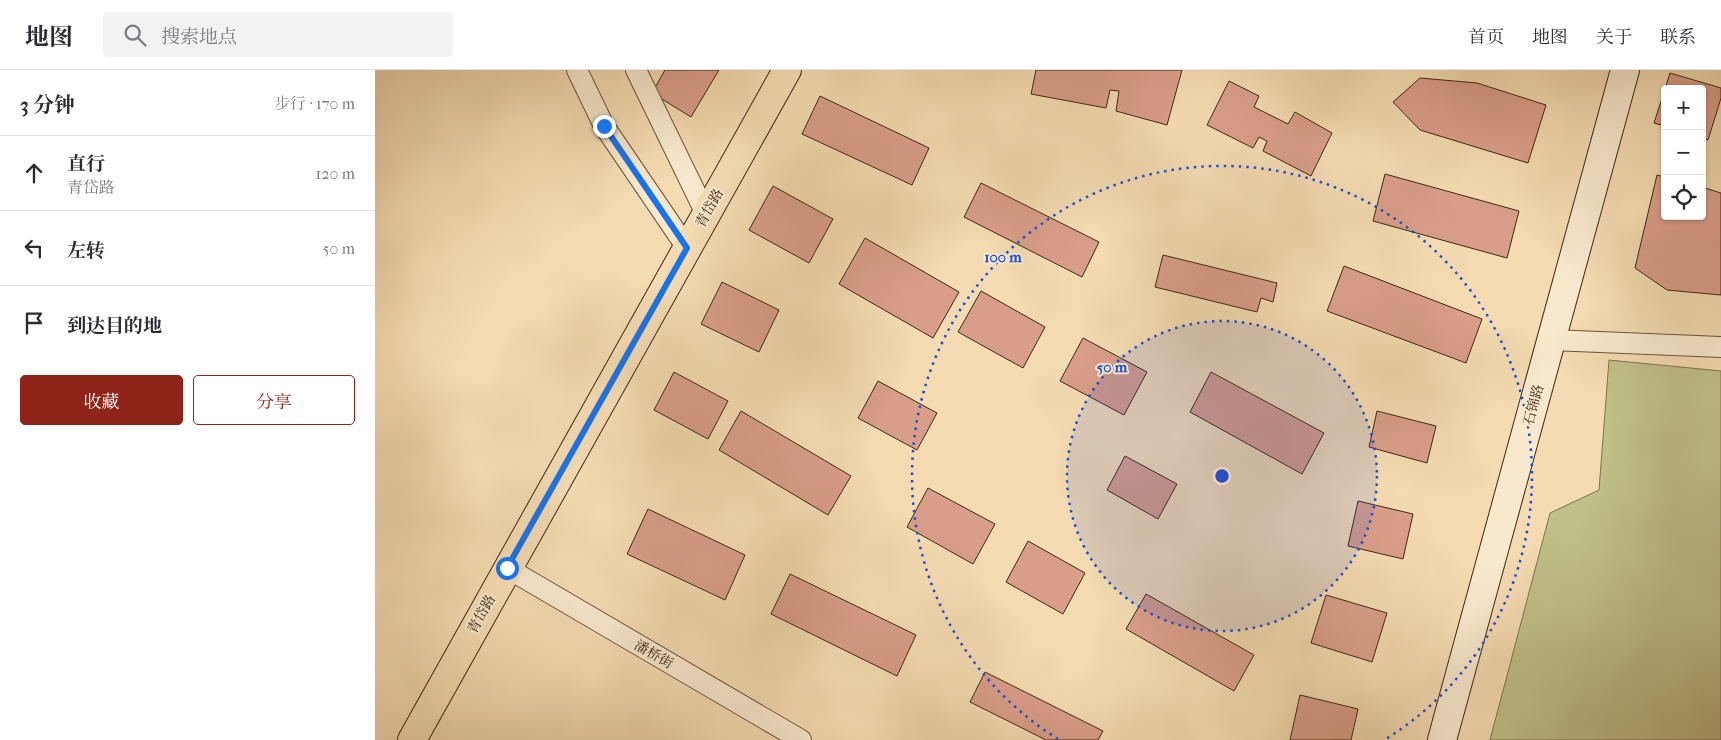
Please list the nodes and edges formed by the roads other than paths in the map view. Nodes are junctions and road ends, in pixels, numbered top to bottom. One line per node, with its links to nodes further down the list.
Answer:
1 (577, 70): 6 (street)
2 (636, 70): 5 (street)
3 (787, 70): 5 (main road, 青岱路)
4 (1625, 70): 7 (street, 石锦路)
5 (706, 214): 6 (main road, 青岱路)
6 (687, 248): 9 (main road, 青岱路)
7 (1551, 340): 8 (street); 12 (street, 石锦路)
8 (1721, 347)
9 (507, 568): 10 (main road, 青岱路); 11 (street, 潘桥街)
10 (412, 740)
11 (801, 740)
12 (1442, 740)

